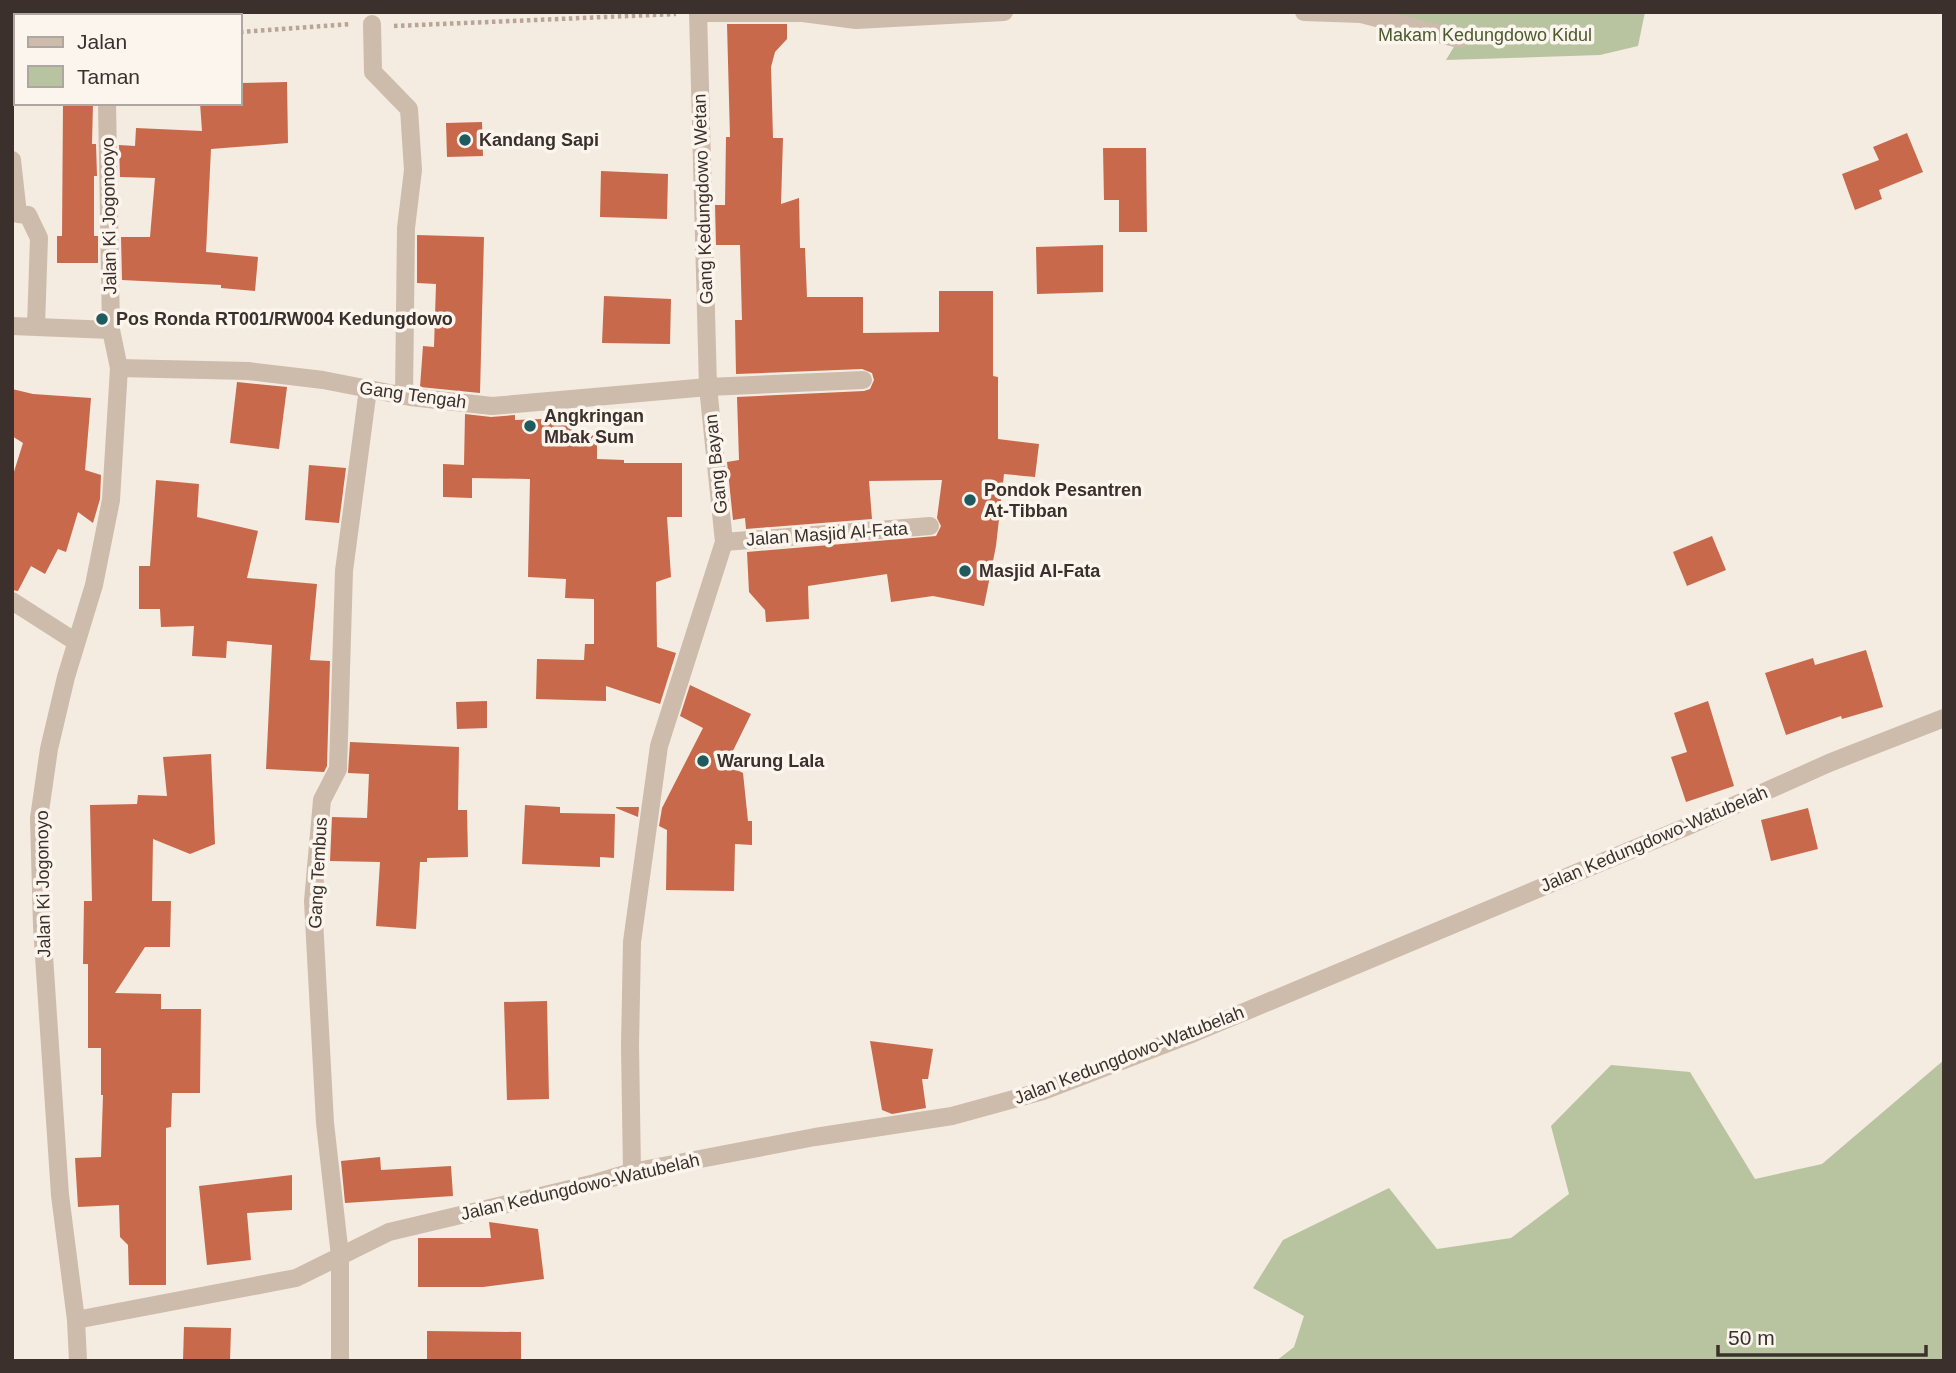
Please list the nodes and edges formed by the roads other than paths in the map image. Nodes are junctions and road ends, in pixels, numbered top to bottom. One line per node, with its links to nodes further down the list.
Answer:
1 (1004, 12): 3 (street)
2 (1304, 12): 5 (street)
3 (698, 13): 13 (street, Gang Kedungdowo Wetan)
4 (372, 24): 15 (street)
5 (1459, 39)
6 (107, 105): 10 (street, Jalan Ki Jogonooyo)
7 (12, 160): 9 (street)
8 (12, 326): 9 (street)
9 (36, 326): 10 (street)
10 (111, 330): 11 (street, Jalan Ki Jogonoyo)
11 (118, 368): 14 (street, Gang Tengah); 19 (street, Jalan Ki Jogonoyo)
12 (863, 380): 13 (street, Gang Tengah)
13 (708, 387): 15 (street, Gang Tengah); 17 (street, Gang Bayan)
14 (368, 389): 15 (street, Gang Tengah); 22 (street, Gang Tembus)
15 (404, 396)
16 (930, 526): 17 (street, Jalan Masjid Al-Fata)
17 (724, 542): 21 (street)
18 (12, 601): 19 (street)
19 (76, 642): 23 (street, Jalan Ki Jogonoyo)
20 (1944, 718): 21 (street, Jalan Kedungdowo-Watubelah)
21 (632, 1172): 22 (street, Jalan Kedungdowo-Watubelah)
22 (340, 1256): 23 (street, Jalan Kedungdowo-Watubelah); 25 (street, Gang Tembus)
23 (76, 1320): 24 (street, Jalan Ki Jogonoyo)
24 (78, 1361)
25 (340, 1361)

